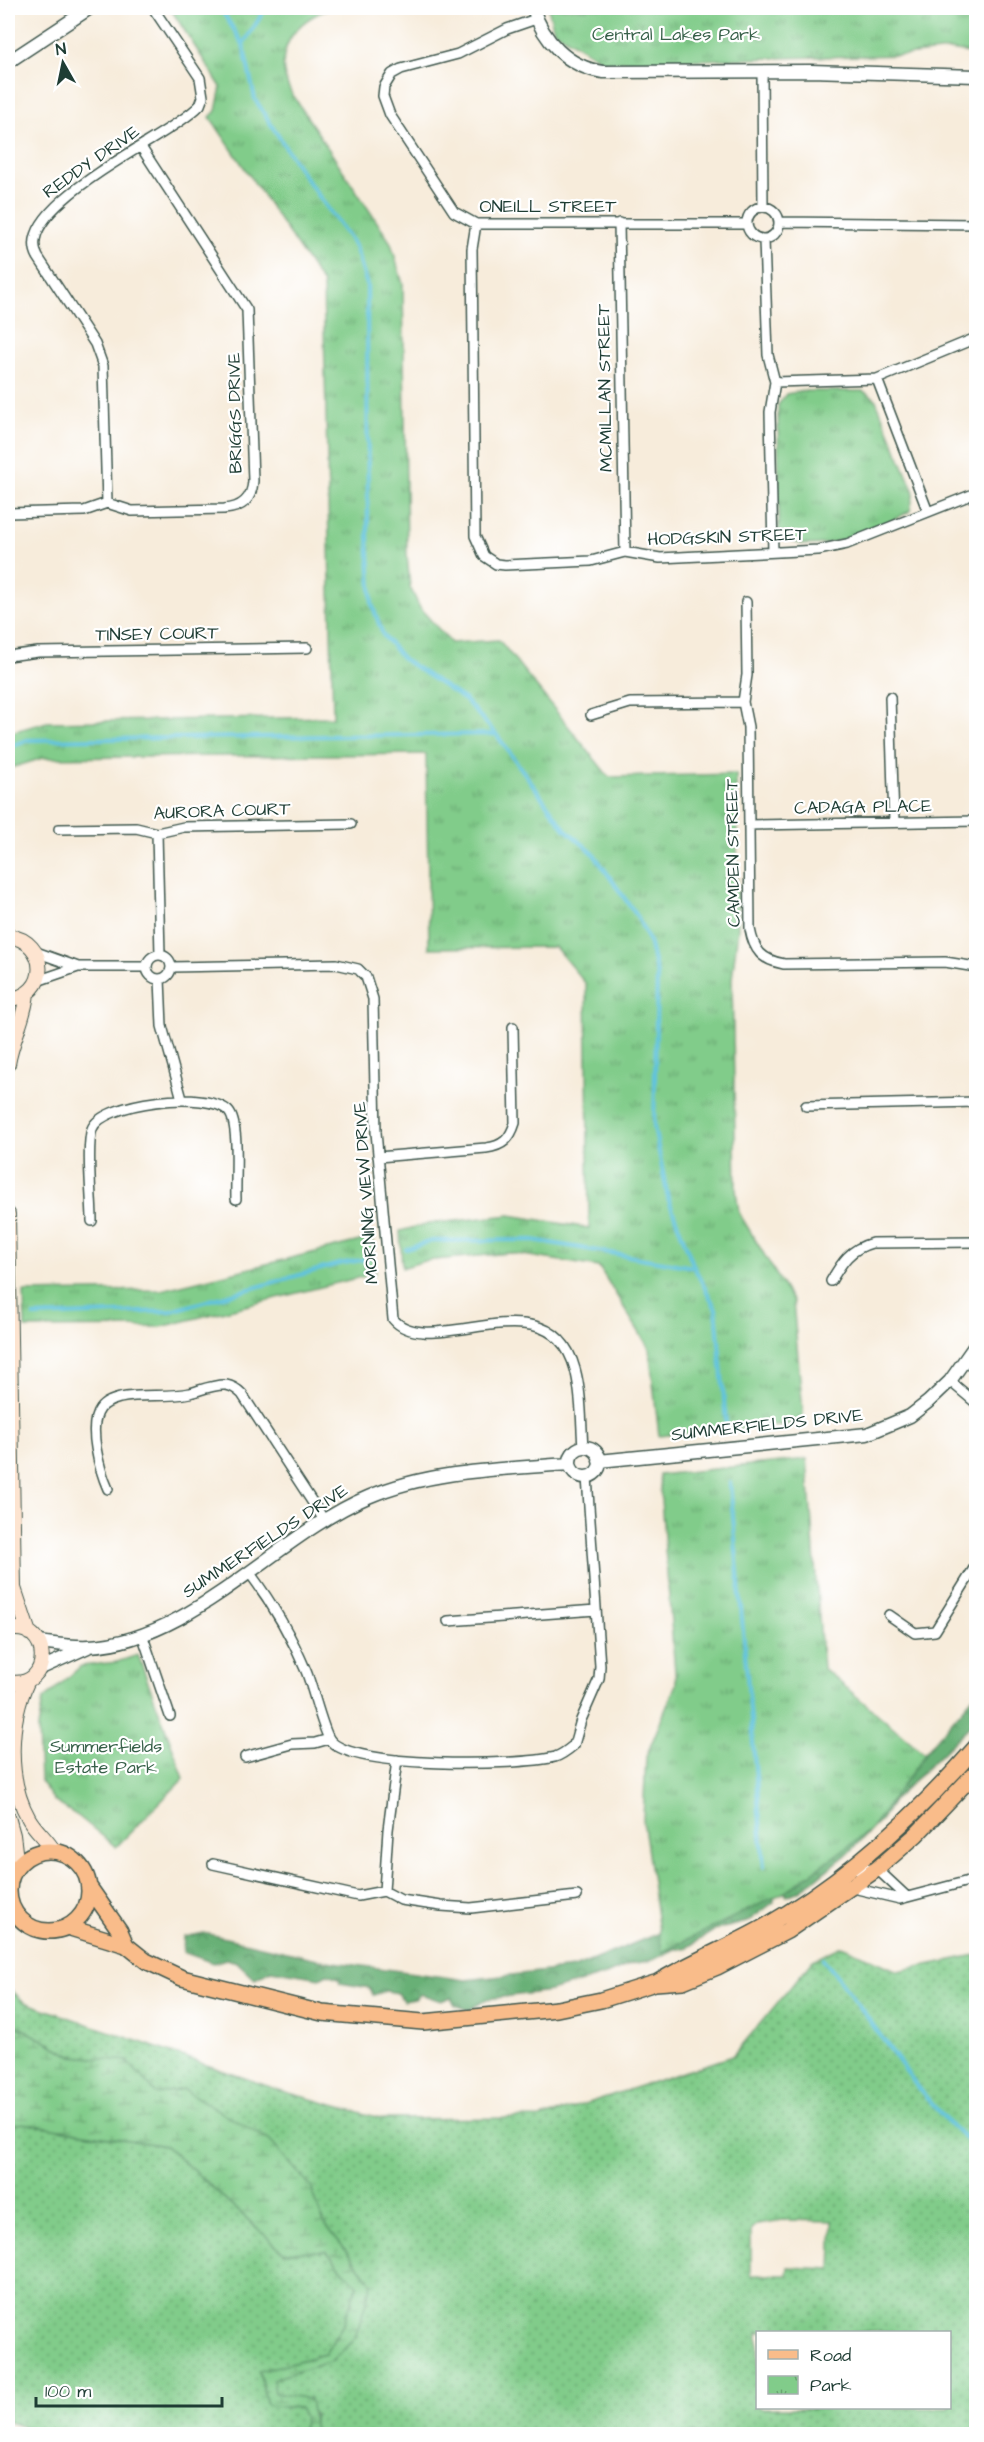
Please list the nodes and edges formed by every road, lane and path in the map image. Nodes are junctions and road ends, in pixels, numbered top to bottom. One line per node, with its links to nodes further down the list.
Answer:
1 (90, 8): 4 (street)
2 (153, 8): 7 (street, REDDY DRIVE)
3 (535, 13): 5 (street); 11 (street, ONEILL STREET)
4 (8, 63)
5 (762, 72): 6 (street); 8 (street)
6 (976, 76)
7 (141, 147): 19 (street, REDDY DRIVE); 19 (street, BRIGGS DRIVE)
8 (763, 207): 9 (street); 12 (street)
9 (780, 222): 13 (street); 14 (street)
10 (619, 223): 11 (street, ONEILL STREET); 12 (street, ONEILL STREET); 22 (street, MCMILLAN STREET)
11 (476, 224): 22 (street, HODGSKIN STREET)
12 (747, 224): 14 (street)
13 (976, 224)
14 (764, 240): 17 (street)
15 (976, 338): 16 (street)
16 (877, 379): 17 (street); 20 (street)
17 (776, 382): 23 (street)
18 (976, 493): 20 (street, HODGSKIN STREET)
19 (107, 503): 21 (street)
20 (928, 512): 23 (street, HODGSKIN STREET)
21 (8, 513)
22 (625, 552): 23 (street, HODGSKIN STREET)
23 (773, 552)
24 (746, 602): 28 (street, CAMDEN STREET)
25 (307, 648): 26 (street, TINSEY COURT)
26 (8, 656)
27 (890, 697): 31 (street)
28 (742, 702): 29 (street); 33 (street, CAMDEN STREET)
29 (591, 715)
30 (976, 821): 31 (street, CADAGA PLACE)
31 (894, 822): 33 (street, CADAGA PLACE)
32 (351, 824): 35 (street, AURORA COURT)
33 (750, 825): 43 (street, CAMDEN STREET)
34 (59, 829): 35 (street, AURORA COURT)
35 (157, 833): 39 (street)
36 (8, 924): 37 (main road)
37 (12, 937): 38 (main road)
38 (36, 952): 40 (street); 45 (main road)
39 (160, 955): 41 (street); 42 (street)
40 (78, 967): 41 (street); 45 (street)
41 (147, 967): 44 (street)
42 (172, 967): 44 (street); 54 (street, MORNING VIEW DRIVE)
43 (976, 967)
44 (160, 979): 51 (street)
45 (37, 981): 46 (main road)
46 (27, 993): 47 (main road); 49 (main road)
47 (8, 999)
48 (513, 1027): 54 (street)
49 (9, 1036): 50 (main road)
50 (8, 1064)
51 (182, 1099): 55 (street); 57 (street)
52 (976, 1102): 53 (street)
53 (806, 1106)
54 (378, 1157): 63 (street, MORNING VIEW DRIVE)
55 (236, 1199)
56 (8, 1214): 71 (main road)
57 (92, 1221)
58 (976, 1242): 59 (street)
59 (831, 1281)
60 (976, 1344): 61 (street, SUMMERFIELDS DRIVE)
61 (950, 1381): 62 (street); 64 (street, SUMMERFIELDS DRIVE)
62 (976, 1403)
63 (583, 1447): 64 (street); 65 (street)
64 (599, 1461): 66 (street)
65 (570, 1464): 66 (street); 68 (street, SUMMERFIELDS DRIVE)
66 (587, 1477): 72 (street)
67 (108, 1489): 68 (street)
68 (324, 1520): 70 (street, SUMMERFIELDS DRIVE)
69 (976, 1565): 74 (street)
70 (249, 1572): 77 (street, SUMMERFIELDS DRIVE); 84 (street)
71 (14, 1588): 73 (main road); 78 (main road)
72 (596, 1610): 75 (street); 87 (street)
73 (8, 1613)
74 (889, 1615)
75 (448, 1621)
76 (8, 1630): 78 (main road)
77 (142, 1634): 79 (street, SUMMERFIELDS DRIVE); 83 (street)
78 (34, 1637): 79 (street, SUMMERFIELDS DRIVE); 80 (main road)
79 (89, 1646): 80 (street, SUMMERFIELDS DRIVE)
80 (39, 1669): 81 (main road)
81 (28, 1680): 82 (main road); 90 (main road)
82 (8, 1682)
83 (170, 1716)
84 (329, 1739): 86 (street); 87 (street)
85 (976, 1747): 93 (main road)
86 (245, 1757)
87 (397, 1760): 98 (street)
88 (976, 1772): 92 (main road)
89 (8, 1817): 94 (main road)
90 (54, 1851): 94 (main road); 96 (main road)
91 (213, 1864): 98 (street)
92 (877, 1869): 93 (street); 97 (main road); 100 (street)
93 (849, 1870): 104 (main road)
94 (12, 1874): 101 (main road)
95 (976, 1879): 100 (street)
96 (90, 1888): 102 (main road); 103 (main road)
97 (852, 1888): 100 (street); 104 (main road)
98 (384, 1892): 99 (street)
99 (577, 1896)
100 (907, 1897)
101 (15, 1919): 102 (main road)
102 (67, 1927): 103 (main road)
103 (126, 1945): 104 (main road)
104 (655, 1983)

